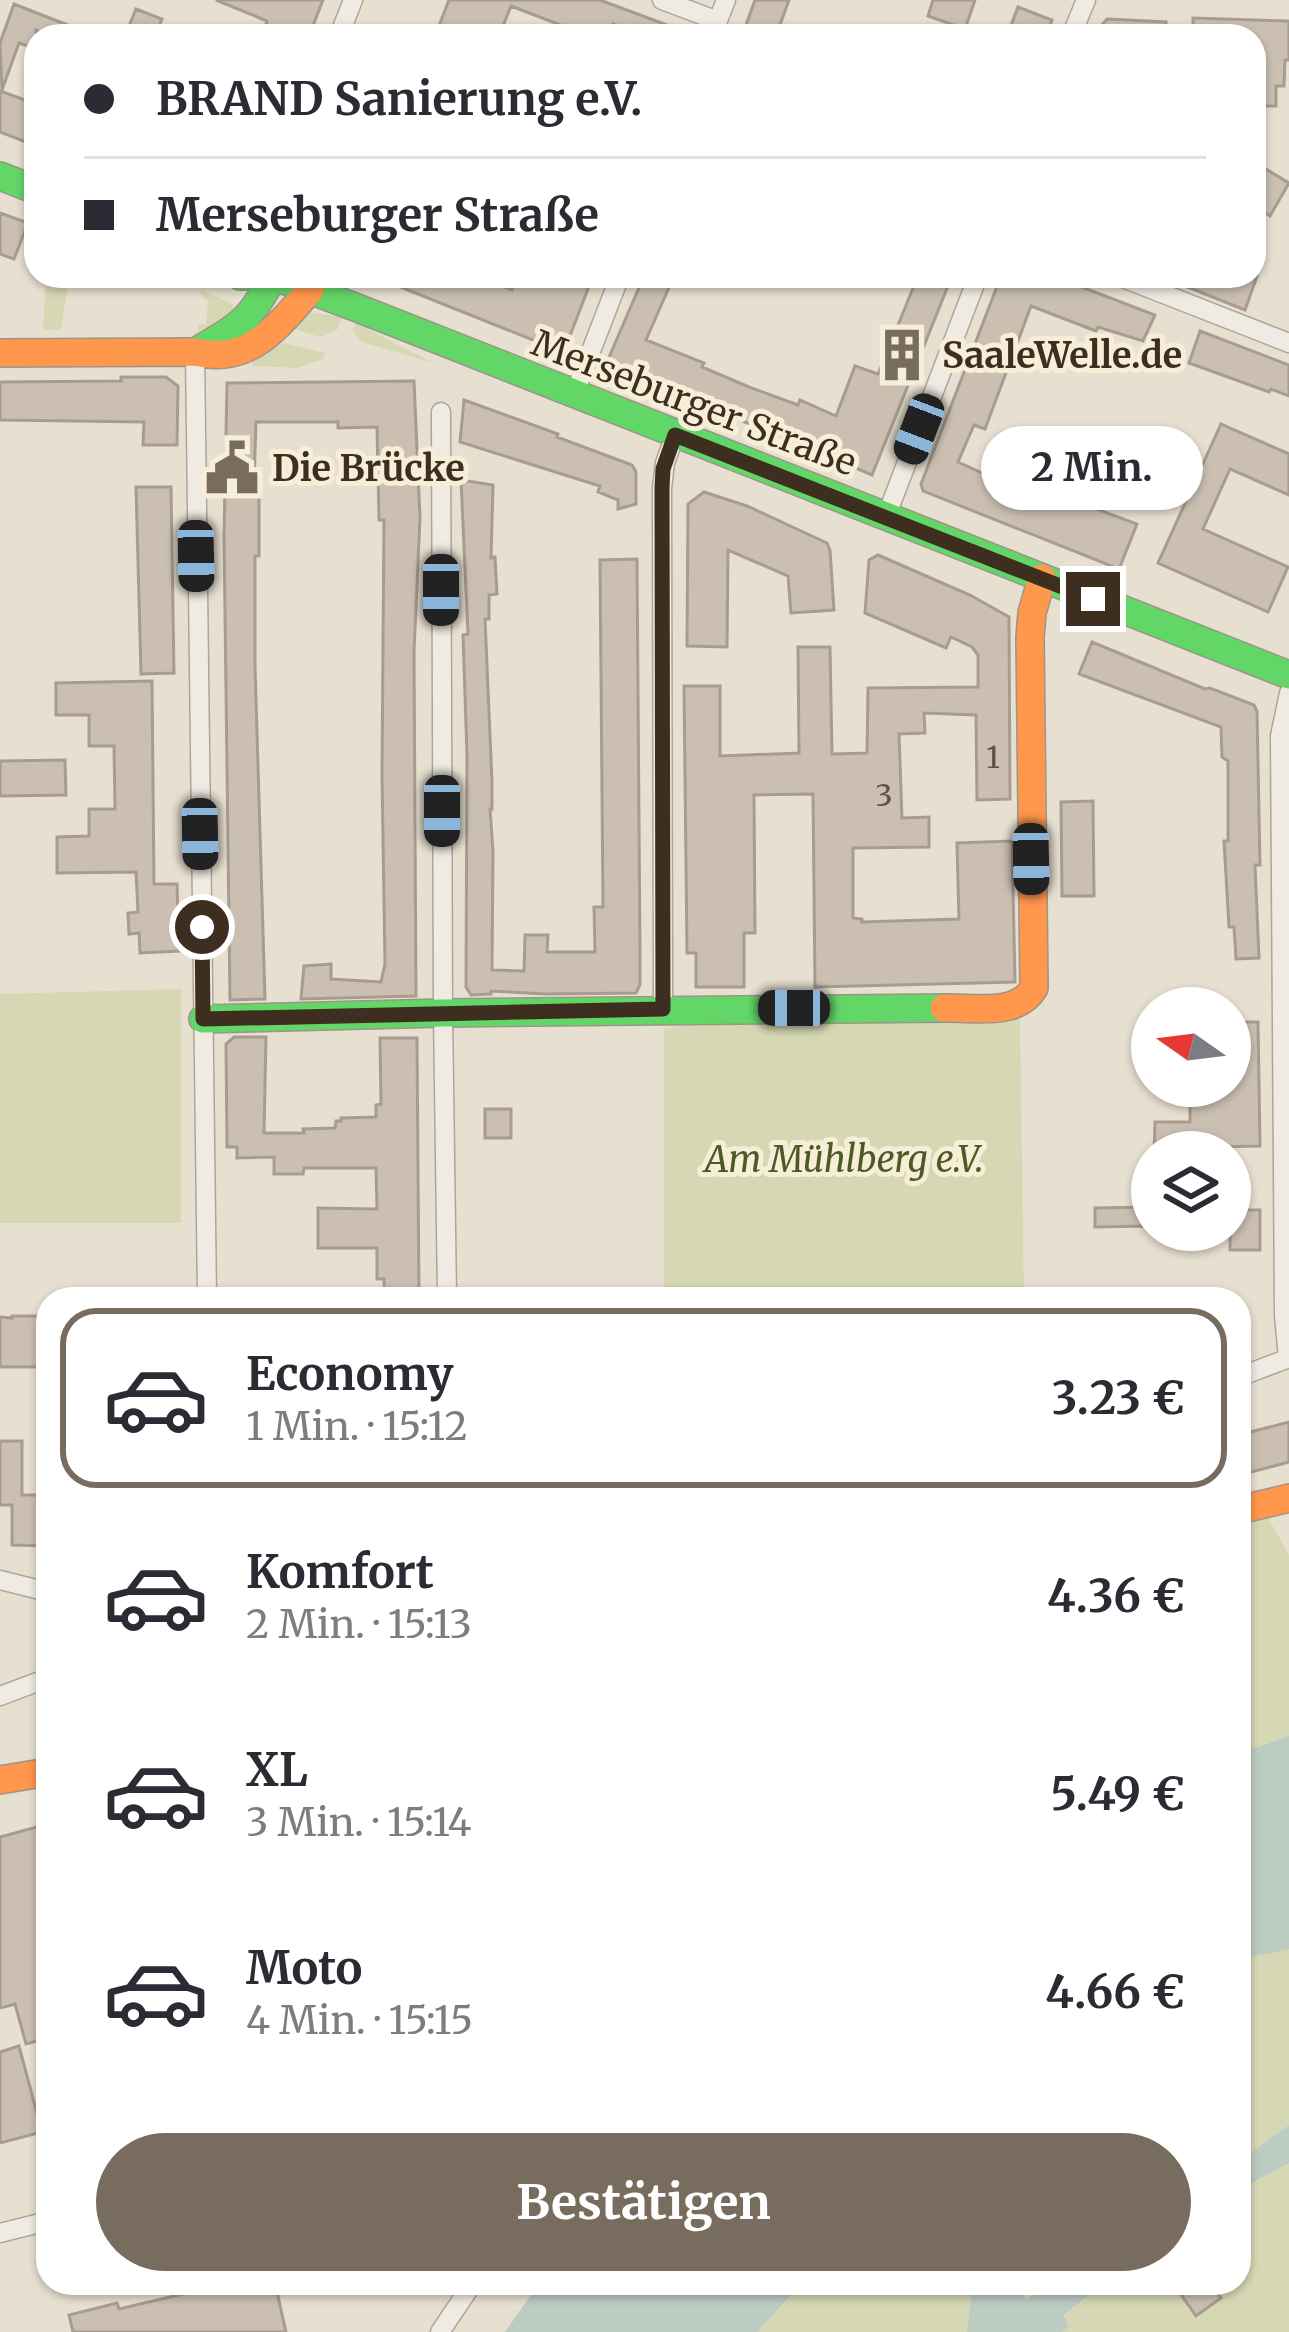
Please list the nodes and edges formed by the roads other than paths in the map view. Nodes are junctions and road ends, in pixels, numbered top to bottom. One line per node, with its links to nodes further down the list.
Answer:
1 (662, 0): 2 (street)
2 (706, 24)
3 (267, 288): 10 (street)
4 (305, 288): 8 (street, Merseburger Straße)
5 (615, 288): 12 (street)
6 (973, 288): 15 (street)
7 (1149, 288): 9 (street)
8 (310, 290): 10 (street); 12 (street, Merseburger Straße)
9 (1289, 343)
10 (195, 352): 11 (street); 20 (street)
11 (0, 353)
12 (574, 395): 14 (street, Merseburger Straße)
13 (441, 412): 19 (street)
14 (675, 435): 15 (street, Merseburger Straße); 18 (street)
15 (886, 517): 16 (street, Merseburger Straße)
16 (1042, 578): 17 (street, Merseburger Straße); 18 (street)
17 (1288, 674): 23 (street)
18 (663, 1009): 19 (street)
19 (443, 1012): 20 (street); 22 (street)
20 (203, 1019): 21 (street)
21 (207, 1287)
22 (447, 1287)
23 (1289, 1358): 24 (street)
24 (1251, 1372)
25 (1289, 1498): 26 (street)
26 (1251, 1507)
27 (0, 1580): 28 (street)
28 (36, 1589)
29 (36, 1682): 30 (street)
30 (0, 1696)
31 (36, 1774): 32 (street)
32 (0, 1780)
33 (36, 2224): 34 (street)
34 (0, 2233)
35 (465, 2295): 36 (street)
36 (440, 2332)

